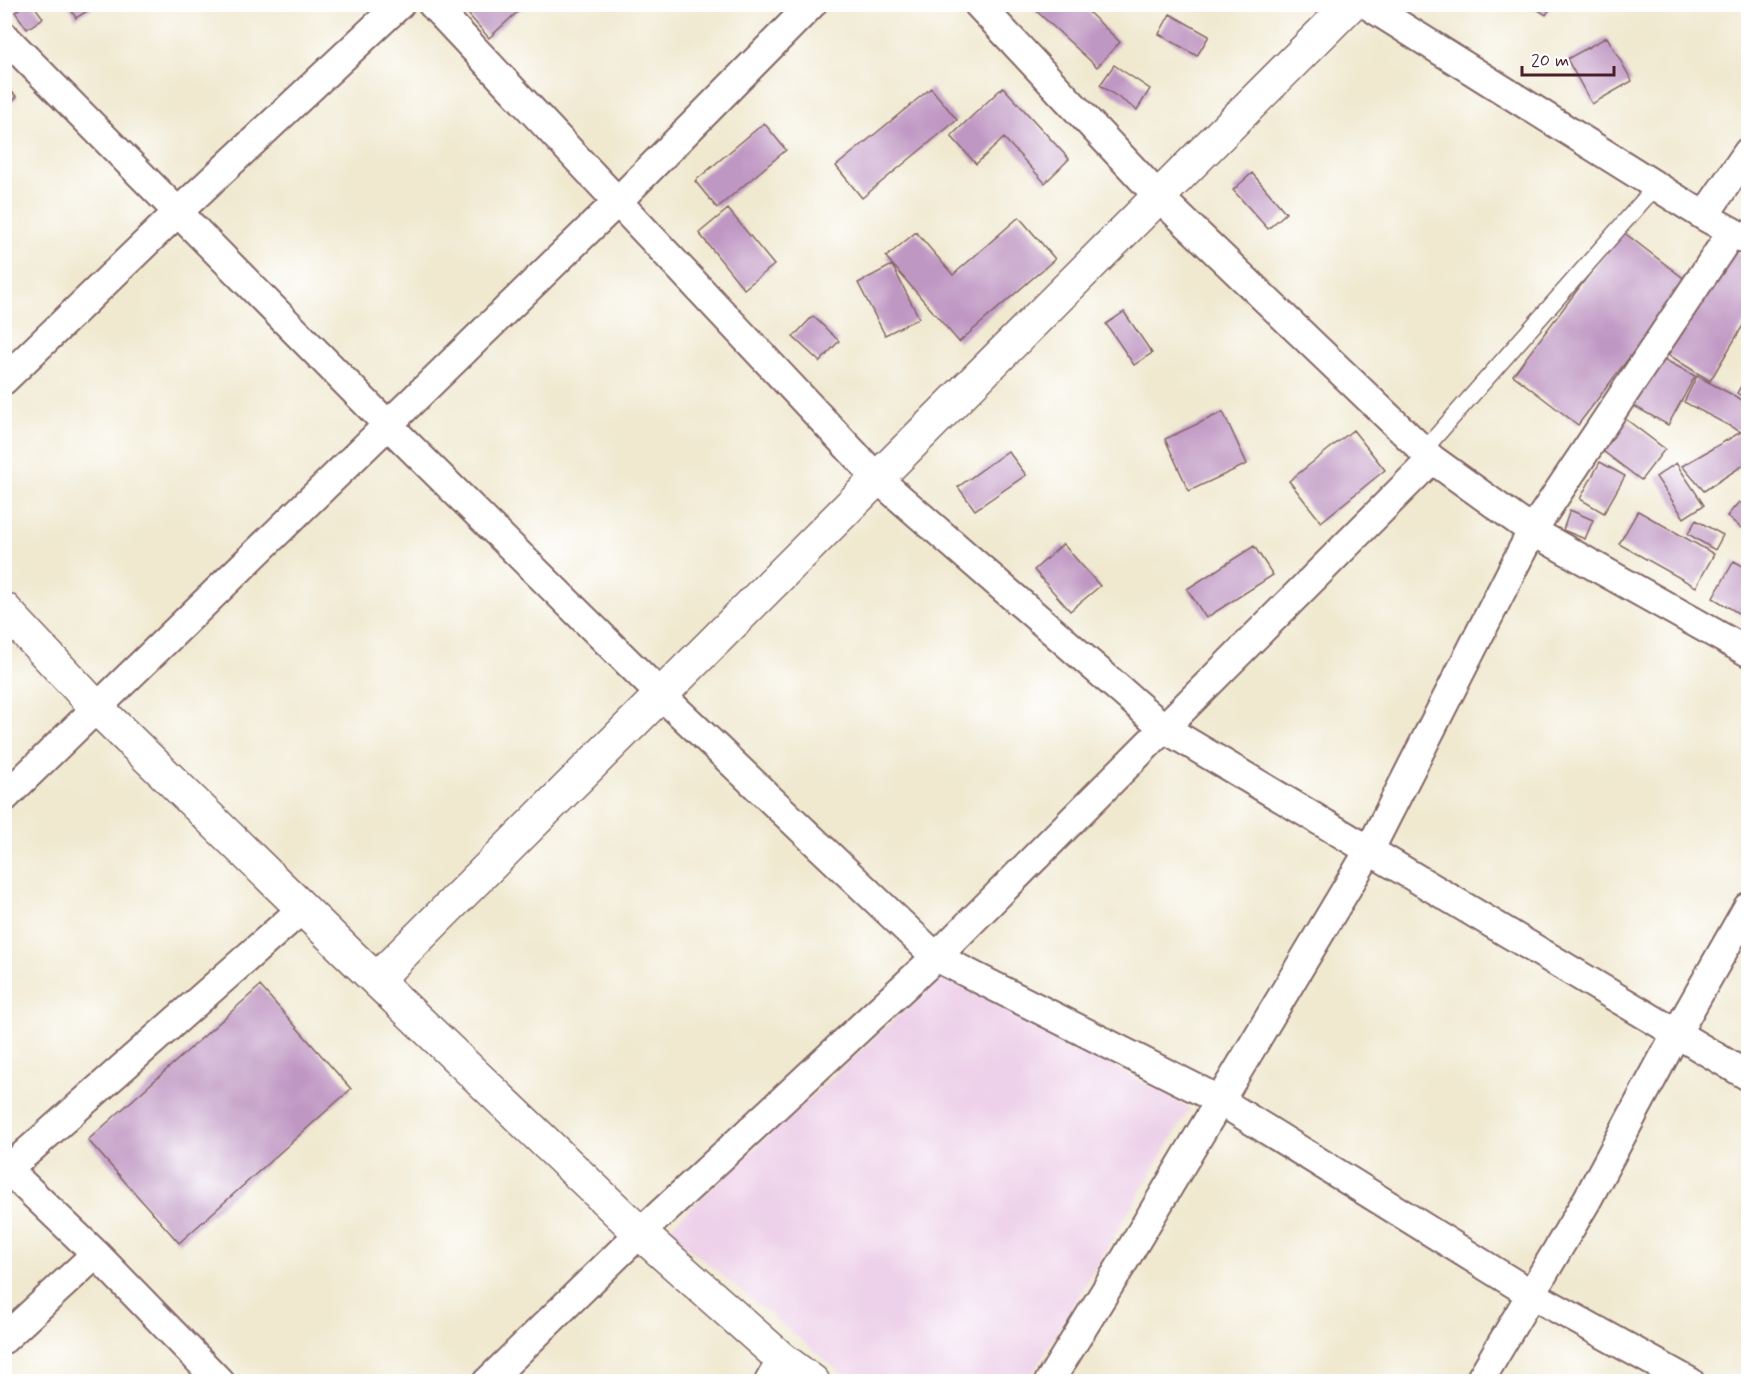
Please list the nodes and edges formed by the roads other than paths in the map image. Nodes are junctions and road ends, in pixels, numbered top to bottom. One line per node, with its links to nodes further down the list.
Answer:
1 (400, 4): 12 (street)
2 (432, 4): 11 (street)
3 (812, 4): 11 (street)
4 (978, 4): 10 (street)
5 (1351, 4): 10 (street)
6 (1366, 4): 9 (street)
7 (4, 36): 12 (street)
8 (1749, 152): 13 (street)
9 (1656, 186): 13 (street); 17 (lane)
10 (1159, 197): 17 (street); 18 (street)
11 (618, 201): 16 (street); 18 (street)
12 (179, 211): 15 (street); 16 (street)
13 (1704, 216): 14 (street)
14 (1740, 236): 19 (street)
15 (4, 380)
16 (387, 424): 22 (street); 23 (street)
17 (1427, 455): 19 (street); 24 (street)
18 (878, 478): 22 (street); 24 (street)
19 (1532, 531): 21 (street); 26 (street)
20 (4, 609): 23 (street)
21 (1749, 652)
22 (661, 695): 29 (street); 30 (street)
23 (97, 708): 25 (street); 28 (street)
24 (1164, 728): 26 (street); 29 (street)
25 (4, 798)
26 (1368, 851): 31 (street); 33 (street)
27 (1749, 907): 31 (street)
28 (302, 909): 30 (street); 34 (street)
29 (936, 957): 33 (street); 35 (street)
30 (376, 980): 35 (street)
31 (1676, 1034): 32 (street); 37 (street)
32 (1749, 1076)
33 (1220, 1100): 37 (street); 43 (street)
34 (6, 1168): 36 (street)
35 (639, 1233): 39 (street); 41 (street)
36 (96, 1254): 38 (street); 40 (street)
37 (1531, 1294): 44 (street); 45 (street)
38 (4, 1339)
39 (776, 1370): 42 (street)
40 (220, 1382)
41 (486, 1382)
42 (813, 1382)
43 (1049, 1382)
44 (1479, 1382)
45 (1690, 1382)

